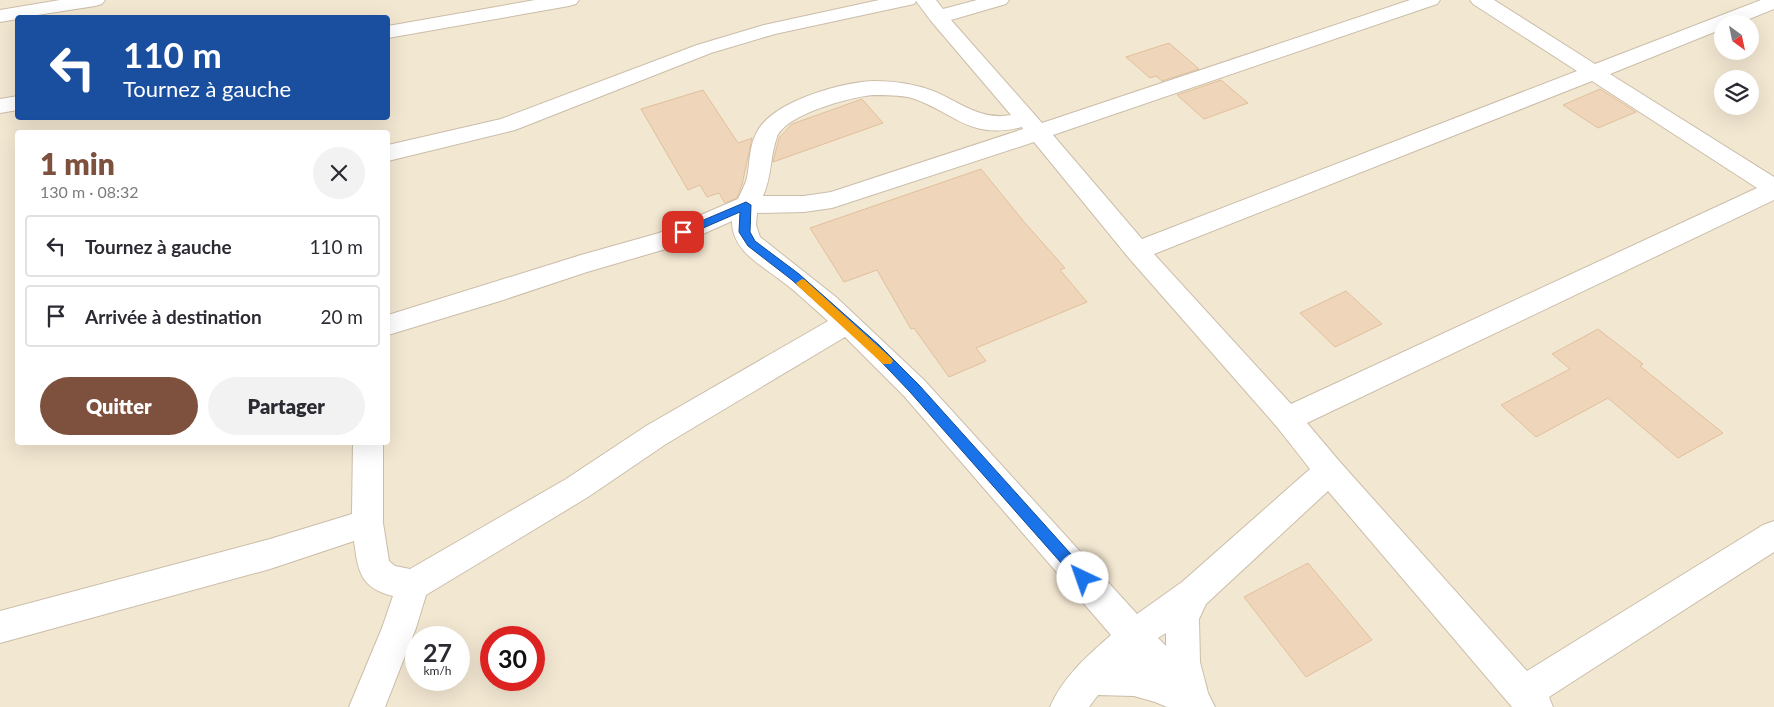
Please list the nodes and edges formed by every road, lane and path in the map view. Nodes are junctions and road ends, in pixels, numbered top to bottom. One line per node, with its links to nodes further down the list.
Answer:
1 (95, 0): 9 (street)
2 (569, 0): 10 (street)
3 (907, 0): 15 (street)
4 (999, 0): 8 (street)
5 (1430, 0): 14 (street)
6 (1480, 0): 11 (street)
7 (1774, 2): 11 (street)
8 (932, 9): 14 (street)
9 (0, 16)
10 (390, 32)
11 (1592, 73): 16 (street); 18 (street)
12 (15, 104): 13 (street)
13 (0, 106)
14 (1033, 125): 17 (street); 17 (street); 18 (street)
15 (390, 153)
16 (1774, 189): 21 (street)
17 (746, 205): 19 (street); 20 (street)
18 (1137, 250): 21 (street)
19 (846, 323): 26 (street); 29 (street)
20 (390, 324)
21 (1287, 419): 23 (street)
22 (368, 445): 24 (street)
23 (1329, 471): 27 (street); 31 (street)
24 (367, 523): 26 (street); 28 (street)
25 (1774, 535): 31 (street)
26 (413, 585): 33 (street)
27 (1194, 593): 29 (street); 32 (street)
28 (0, 627)
29 (1135, 636): 30 (street); 32 (street)
30 (1090, 677): 32 (street); 34 (street)
31 (1530, 700)
32 (1195, 704)
33 (367, 707)
34 (1068, 707)

